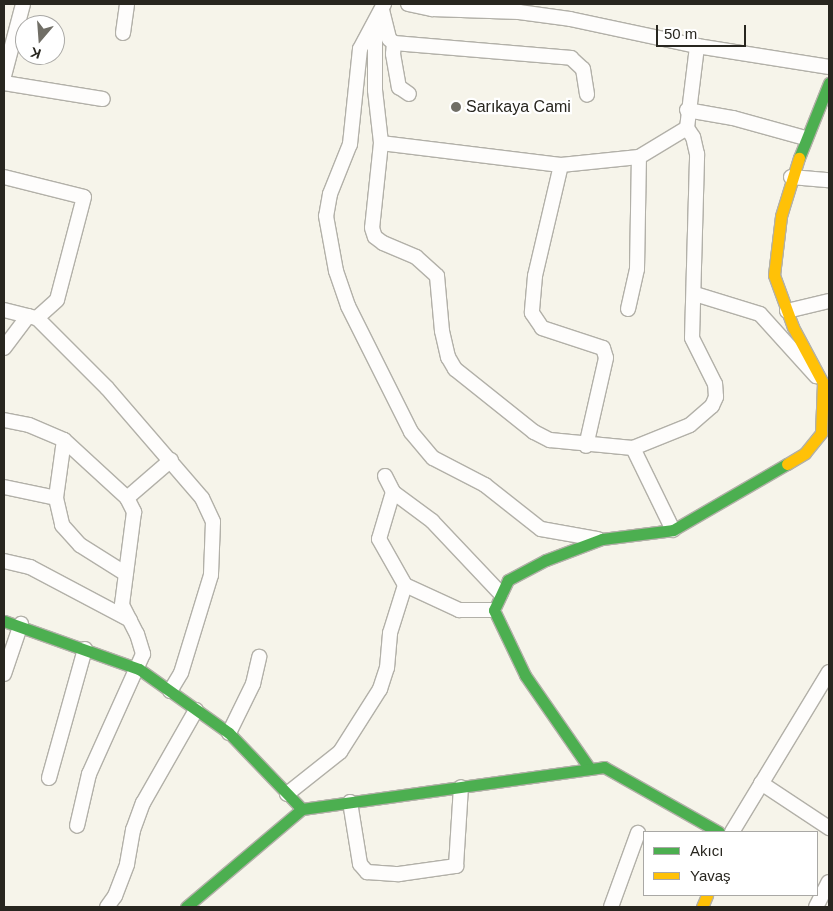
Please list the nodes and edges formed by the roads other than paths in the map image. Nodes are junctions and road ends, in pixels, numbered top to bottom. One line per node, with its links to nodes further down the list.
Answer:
1 (23, 4): 9 (street)
2 (127, 4): 6 (street)
3 (408, 4): 8 (street)
4 (383, 7): 5 (street); 7 (street)
5 (375, 25): 20 (street); 45 (street)
6 (123, 33)
7 (394, 43): 14 (street); 15 (street)
8 (697, 46): 10 (street); 17 (street)
9 (7, 50): 11 (street)
10 (829, 67)
11 (4, 76)
12 (829, 83): 19 (street)
13 (4, 84): 16 (street)
14 (409, 94)
15 (587, 94)
16 (103, 99)
17 (687, 110): 18 (street); 19 (street)
18 (687, 128): 21 (street); 26 (street)
19 (805, 138): 23 (street)
20 (381, 143): 22 (street); 36 (street)
21 (639, 157): 22 (street); 28 (street)
22 (561, 165): 36 (street)
23 (791, 176): 25 (street); 30 (street)
24 (4, 177): 31 (street)
25 (829, 180)
26 (695, 294): 33 (street); 37 (street)
27 (829, 301): 30 (street)
28 (628, 309)
29 (4, 310): 31 (street)
30 (787, 311): 33 (street)
31 (32, 317): 32 (street); 38 (street)
32 (4, 348)
33 (826, 381): 44 (street)
34 (4, 420): 35 (street)
35 (64, 440): 42 (street); 43 (street)
36 (586, 446): 37 (street)
37 (633, 448): 44 (street)
38 (171, 460): 43 (street); 59 (street)
39 (385, 476): 41 (street)
40 (4, 487): 42 (street)
41 (393, 492): 48 (street); 49 (street)
42 (56, 498): 47 (street)
43 (127, 498): 47 (street)
44 (673, 530): 45 (street)
45 (602, 540): 49 (street)
46 (4, 561): 51 (street)
47 (126, 574): 51 (street)
48 (406, 585): 50 (street); 66 (street)
49 (501, 594): 50 (street)
50 (494, 610): 62 (street)
51 (130, 620): 56 (street)
52 (4, 621): 53 (street)
53 (21, 624): 54 (street); 58 (street)
54 (85, 649): 56 (street); 63 (street)
55 (259, 657): 61 (street)
56 (139, 669): 59 (street); 69 (street)
57 (829, 672): 64 (street)
58 (4, 674)
59 (170, 691): 60 (street)
60 (196, 710): 61 (street); 75 (street)
61 (229, 734): 66 (street)
62 (590, 768): 65 (street); 71 (street)
63 (48, 778)
64 (761, 783): 70 (street); 72 (street)
65 (461, 787): 67 (street); 67 (street)
66 (287, 794): 68 (street)
67 (350, 802): 68 (street)
68 (302, 809): 76 (street)
69 (77, 826)
70 (829, 828)
71 (717, 831)
72 (733, 831)
73 (638, 833): 77 (street)
74 (829, 882): 78 (street)
75 (107, 907)
76 (186, 907)
77 (610, 907)
78 (816, 907)

